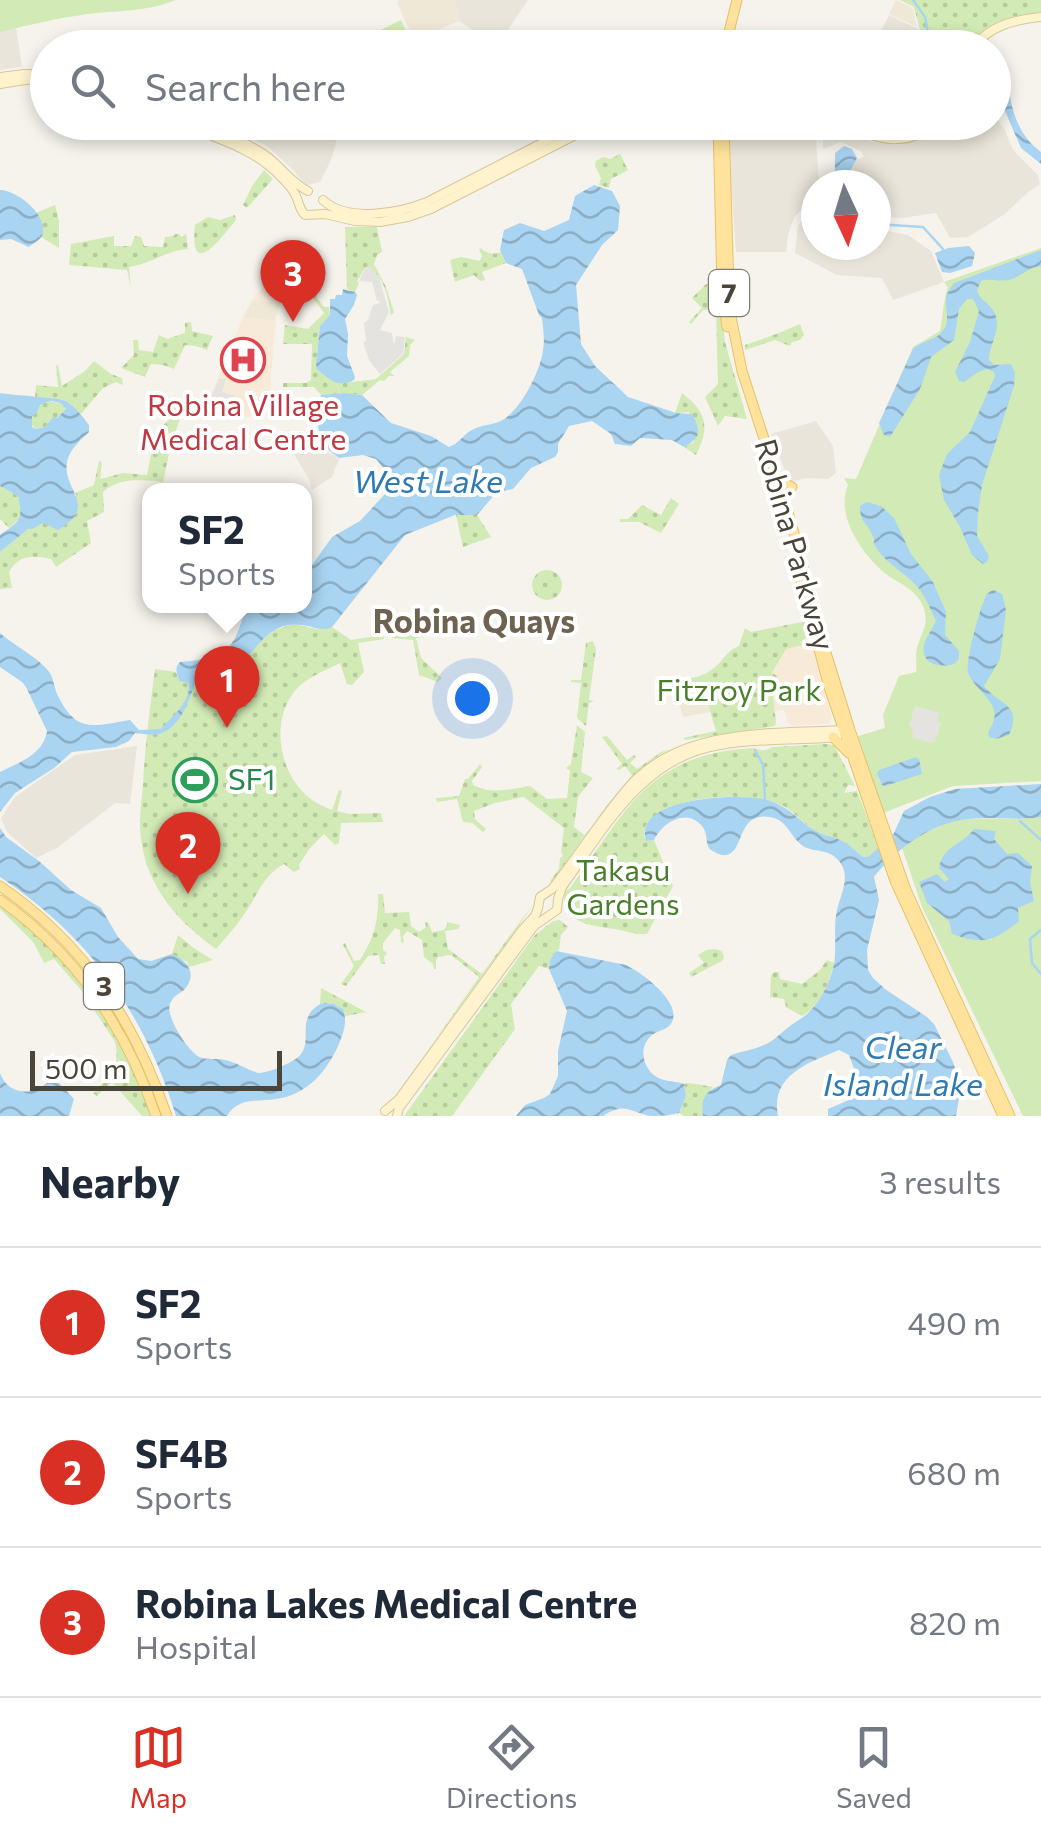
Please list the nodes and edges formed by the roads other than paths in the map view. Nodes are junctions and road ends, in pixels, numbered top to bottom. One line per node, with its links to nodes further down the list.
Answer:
1 (740, 0): 3 (main road)
2 (1041, 20): 4 (main road)
3 (732, 30)
4 (992, 30)
5 (30, 73): 6 (main road)
6 (0, 81)
7 (222, 140): 15 (main road)
8 (235, 140): 13 (main road)
9 (548, 140): 14 (main road)
10 (566, 140): 16 (main road)
11 (721, 140): 19 (main road, Robina Parkway / 7)
12 (722, 140): 17 (main road, Robina Parkway / 7)
13 (308, 191): 14 (main road); 15 (main road)
14 (323, 200): 16 (main road)
15 (298, 203): 16 (main road)
16 (316, 214)
17 (778, 480): 18 (main road, Robina Parkway / 7); 18 (main road)
18 (785, 503): 19 (main road, Robina Parkway / 7)
19 (842, 733): 20 (main road, Robina Parkway / 7); 20 (main road, Robina Parkway / 7); 22 (main road); 23 (main road)
20 (882, 835): 32 (main road, Robina Parkway / 7)
21 (0, 886): 29 (main road, 3)
22 (546, 893): 23 (main road); 25 (main road)
23 (558, 899): 26 (main road)
24 (0, 900): 28 (main road, 3)
25 (538, 908): 26 (main road); 27 (main road)
26 (550, 914): 31 (main road)
27 (386, 1111): 30 (main road); 31 (main road)
28 (156, 1116)
29 (168, 1116)
30 (376, 1116)
31 (396, 1116)
32 (1006, 1116)

